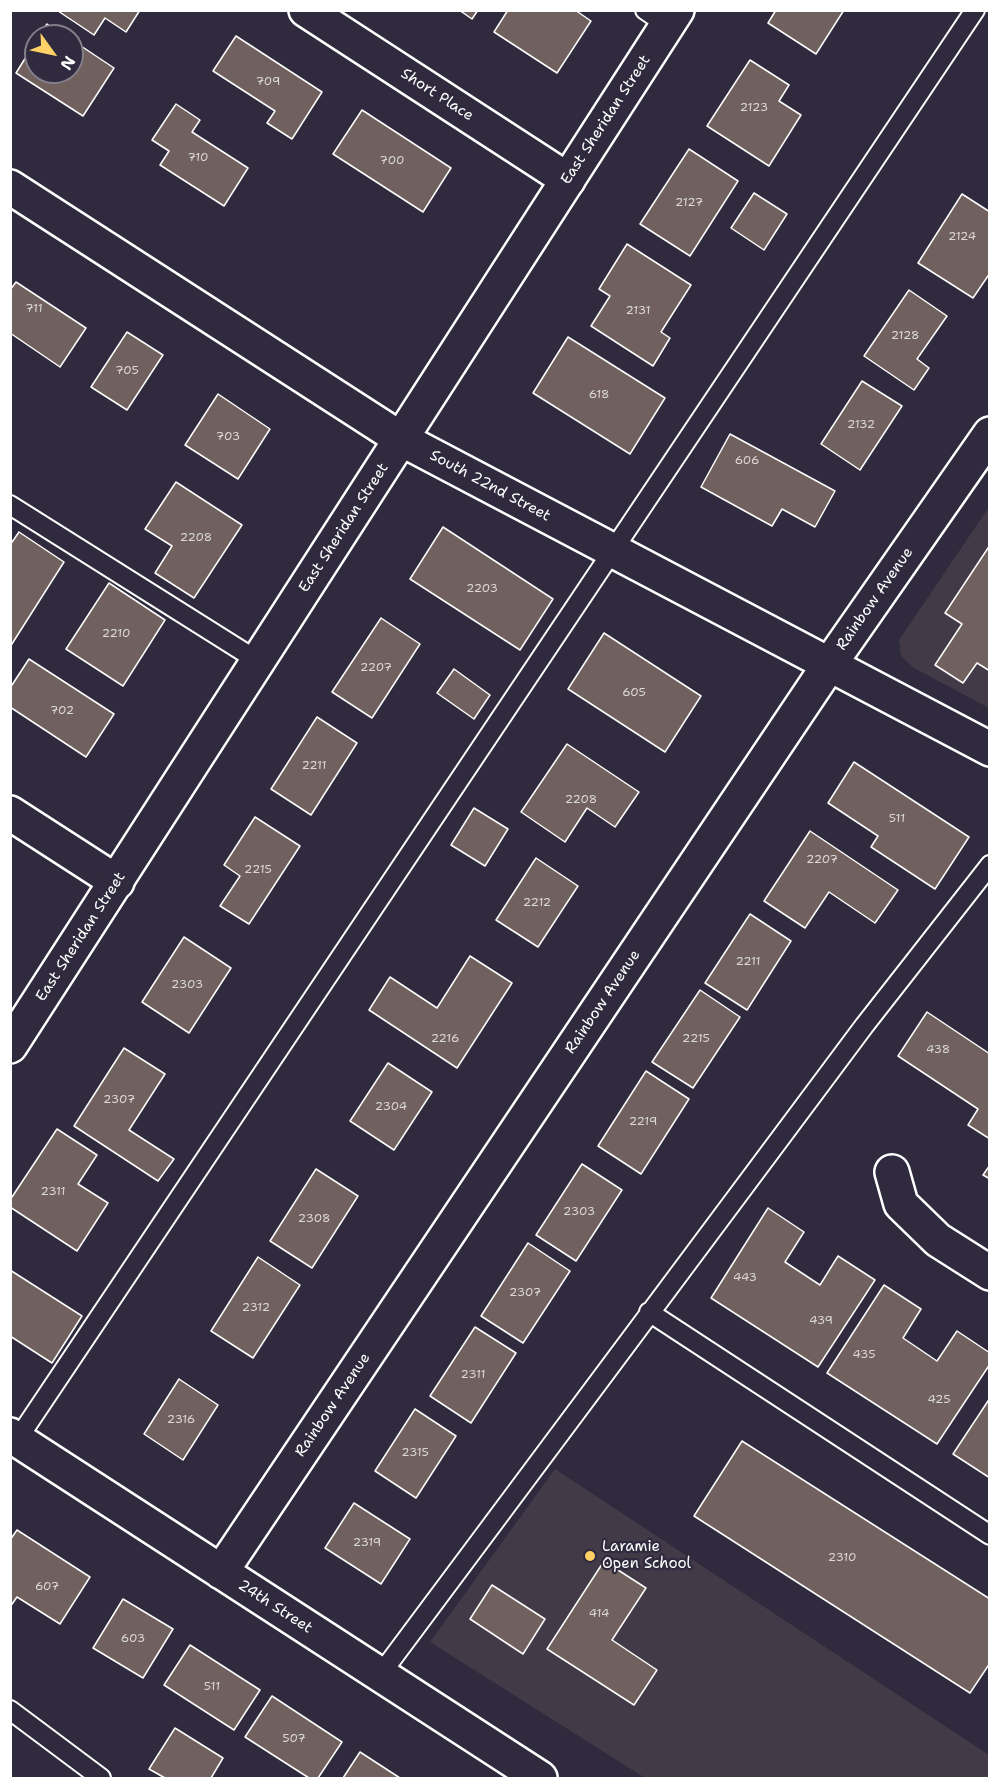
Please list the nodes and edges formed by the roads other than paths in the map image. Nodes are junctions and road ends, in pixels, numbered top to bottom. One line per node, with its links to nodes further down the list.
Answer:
1 (306, 10): 4 (street, Short Place)
2 (975, 10): 9 (lane)
3 (663, 15): 4 (street, East Sheridan Street)
4 (568, 180): 7 (street, East Sheridan Street)
5 (10, 187): 7 (street, South 22nd Street)
6 (990, 434): 11 (street, Rainbow Avenue)
7 (401, 439): 9 (street, South 22nd Street); 10 (street, East Sheridan Street)
8 (10, 505): 10 (lane)
9 (614, 551): 11 (street, South 22nd Street); 20 (lane)
10 (258, 661): 15 (street, East Sheridan Street)
11 (829, 665): 12 (street, South 22nd Street); 22 (street, Rainbow Avenue)
12 (990, 749)
13 (10, 813): 15 (street)
14 (990, 865): 19 (lane)
15 (117, 882): 16 (street, East Sheridan Street)
16 (10, 1046)
17 (892, 1172): 18 (street)
18 (990, 1273)
19 (649, 1312): 21 (lane); 23 (lane)
20 (14, 1437): 22 (street, 24th Street)
21 (990, 1534)
22 (221, 1572): 23 (street, 24th Street)
23 (380, 1675): 26 (street, 24th Street)
24 (10, 1710): 25 (lane)
25 (101, 1779)
26 (540, 1779)

